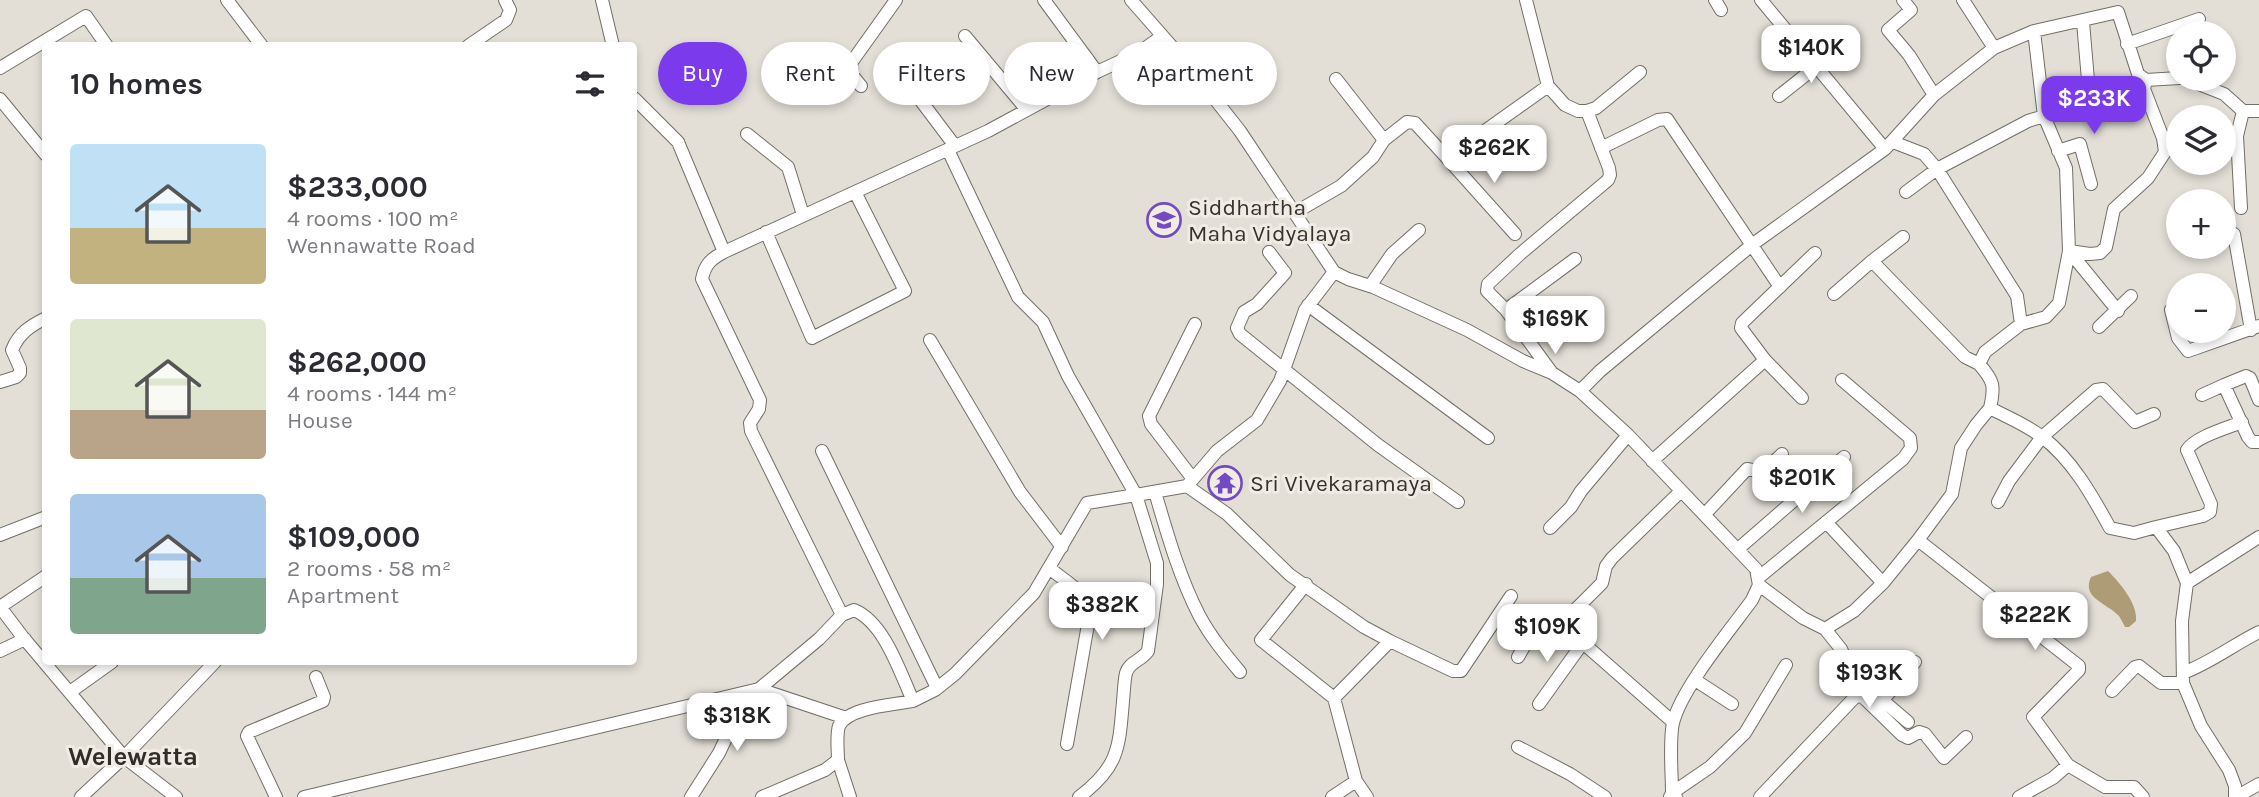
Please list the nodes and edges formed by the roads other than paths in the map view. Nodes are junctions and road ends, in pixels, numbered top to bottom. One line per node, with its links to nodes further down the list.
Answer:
1 (227, 0): 19 (street)
2 (505, 0): 20 (street)
3 (602, 0): 21 (street)
4 (896, 0): 34 (street)
5 (1044, 0): 22 (street)
6 (1131, 0): 16 (street)
7 (1526, 0): 35 (street)
8 (1761, 0): 26 (street)
9 (1903, 0): 38 (street)
10 (1963, 0): 25 (street)
11 (2118, 6): 13 (street); 24 (street)
12 (2199, 19): 24 (street)
13 (2083, 22): 14 (street); 32 (street)
14 (2034, 31): 25 (street); 47 (street)
15 (965, 36): 43 (street)
16 (1161, 37): 28 (street); 61 (street)
17 (43, 42): 18 (street)
18 (104, 42)
19 (259, 42)
20 (474, 42)
21 (612, 42)
22 (1075, 42)
23 (42, 43): 27 (street)
24 (2127, 44): 33 (street)
25 (1994, 48): 38 (street)
26 (1816, 66): 37 (street); 50 (street)
27 (0, 68)
28 (1098, 72)
29 (1640, 72): 44 (street)
30 (1336, 79): 49 (street)
31 (2166, 79): 33 (street)
32 (2088, 80)
33 (2146, 80): 70 (street)
34 (861, 86)
35 (1548, 86): 44 (street); 55 (street)
36 (2216, 91): 45 (street)
37 (1779, 96)
38 (1934, 96): 50 (street)
39 (0, 99): 53 (street)
40 (637, 101): 71 (street)
41 (923, 105): 51 (street)
42 (1036, 105): 43 (street)
43 (1027, 110): 51 (street)
44 (1587, 111): 52 (street)
45 (2243, 111): 46 (street); 60 (street)
46 (2259, 111)
47 (2044, 116): 54 (street); 56 (street)
48 (747, 134): 62 (street)
49 (1384, 141): 55 (street); 61 (street)
50 (1889, 146): 56 (street); 68 (street)
51 (952, 148): 58 (street); 117 (street)
52 (1601, 148): 68 (street); 81 (street)
53 (42, 150)
54 (2058, 151): 57 (street); 70 (street)
55 (1447, 158): 65 (street)
56 (1937, 169): 59 (street); 85 (street)
57 (2091, 184)
58 (855, 192): 62 (street); 64 (street)
59 (1906, 192)
60 (2241, 208)
61 (1296, 212): 75 (street)
62 (803, 215): 64 (street)
63 (1419, 230): 76 (street)
64 (765, 232): 71 (street)
65 (1515, 234)
66 (1903, 237): 74 (street)
67 (2236, 243): 87 (street)
68 (1753, 244): 77 (street); 99 (street)
69 (1269, 251): 94 (street)
70 (2069, 251): 82 (street); 85 (street)
71 (724, 252): 138 (street)
72 (1815, 253): 77 (street)
73 (1575, 259): 81 (street)
74 (1872, 261): 78 (street); 93 (street)
75 (1334, 272): 76 (street); 80 (street)
76 (1370, 286): 95 (street)
77 (1780, 287): 92 (street)
78 (1834, 294)
79 (2131, 296): 82 (street)
80 (1308, 305): 94 (street); 108 (street)
81 (1506, 310): 95 (street)
82 (2118, 311): 86 (street)
83 (42, 320): 97 (street)
84 (1195, 324): 114 (street)
85 (2021, 324): 93 (street)
86 (2099, 327)
87 (2255, 328): 88 (street)
88 (2236, 335)
89 (930, 340): 128 (street)
90 (2182, 343): 91 (street)
91 (2211, 343)
92 (1765, 360): 101 (street); 113 (street)
93 (1979, 364): 103 (street)
94 (1284, 371): 114 (street); 118 (street)
95 (1552, 373): 99 (street)
96 (1842, 380): 122 (street)
97 (0, 382)
98 (2224, 385): 100 (street); 102 (street); 105 (street)
99 (1580, 391): 106 (street)
100 (2203, 395)
101 (1802, 398)
102 (2259, 400)
103 (1990, 408): 107 (street); 127 (street)
104 (2154, 414): 107 (street)
105 (2242, 422): 109 (street); 123 (street)
106 (1628, 435): 113 (street); 124 (street)
107 (2042, 437): 119 (street); 123 (street)
108 (1488, 438)
109 (2259, 442)
110 (822, 451): 158 (street)
111 (1782, 454): 120 (street)
112 (1844, 457): 129 (street)
113 (1652, 461): 115 (street)
114 (1190, 482): 116 (street); 135 (street)
115 (1681, 491): 120 (street); 139 (street)
116 (1155, 492): 117 (street); 153 (street)
117 (1136, 495): 128 (street); 187 (street)
118 (1458, 502)
119 (1998, 502)
120 (1705, 514): 129 (street)
121 (42, 519): 125 (street)
122 (1826, 522): 132 (street); 133 (street)
123 (2156, 527): 134 (street)
124 (1550, 528)
125 (0, 535)
126 (2259, 537): 134 (street)
127 (1918, 540): 133 (street); 176 (street)
128 (1062, 547): 130 (street)
129 (1738, 549): 132 (street)
130 (1049, 568): 158 (street); 172 (street)
131 (42, 579): 137 (street)
132 (1758, 581): 140 (street); 157 (street)
133 (1883, 583): 140 (street)
134 (2187, 583): 156 (street)
135 (1306, 584): 143 (street); 163 (street)
136 (1511, 596): 143 (street)
137 (0, 607): 142 (street)
138 (842, 615): 159 (street); 165 (street)
139 (1561, 624): 144 (street); 146 (street)
140 (1825, 629): 154 (street)
141 (2259, 632): 156 (street)
142 (25, 639): 145 (street); 147 (street)
143 (1390, 641): 163 (street)
144 (1582, 644): 166 (street); 169 (street)
145 (0, 651)
146 (1518, 657)
147 (42, 659)
148 (1915, 662): 164 (street)
149 (47, 665): 161 (street)
150 (109, 665): 161 (street)
151 (212, 665): 174 (street)
152 (1786, 665): 179 (street)
153 (1240, 672)
154 (1852, 674): 162 (street); 164 (street)
155 (316, 677): 182 (street)
156 (2183, 678): 160 (street); 194 (street)
157 (1695, 680): 167 (street); 169 (street)
158 (937, 688): 165 (street)
159 (753, 690): 168 (street); 183 (street); 184 (street)
160 (2112, 691)
161 (70, 692): 174 (street)
162 (1856, 696): 171 (street); 191 (street)
163 (1334, 698): 177 (street)
164 (1883, 700): 170 (street)
165 (912, 701): 168 (street)
166 (1539, 704)
167 (1732, 704)
168 (846, 718): 175 (street)
169 (1673, 722): 179 (street)
170 (1908, 722)
171 (1966, 737)
172 (1067, 744)
173 (1518, 747): 190 (street)
174 (124, 757): 180 (street); 181 (street)
175 (838, 760): 185 (street); 186 (street)
176 (2068, 765): 192 (street); 193 (street)
177 (1356, 780): 188 (street); 189 (street)
178 (2259, 784): 194 (street)
179 (1673, 796)
180 (81, 797)
181 (176, 797)
182 (276, 797)
183 (304, 797)
184 (691, 797)
185 (762, 797)
186 (850, 797)
187 (1079, 797)
188 (1332, 797)
189 (1367, 797)
190 (1605, 797)
191 (1760, 797)
192 (2019, 797)
193 (2143, 797)
194 (2235, 797)

